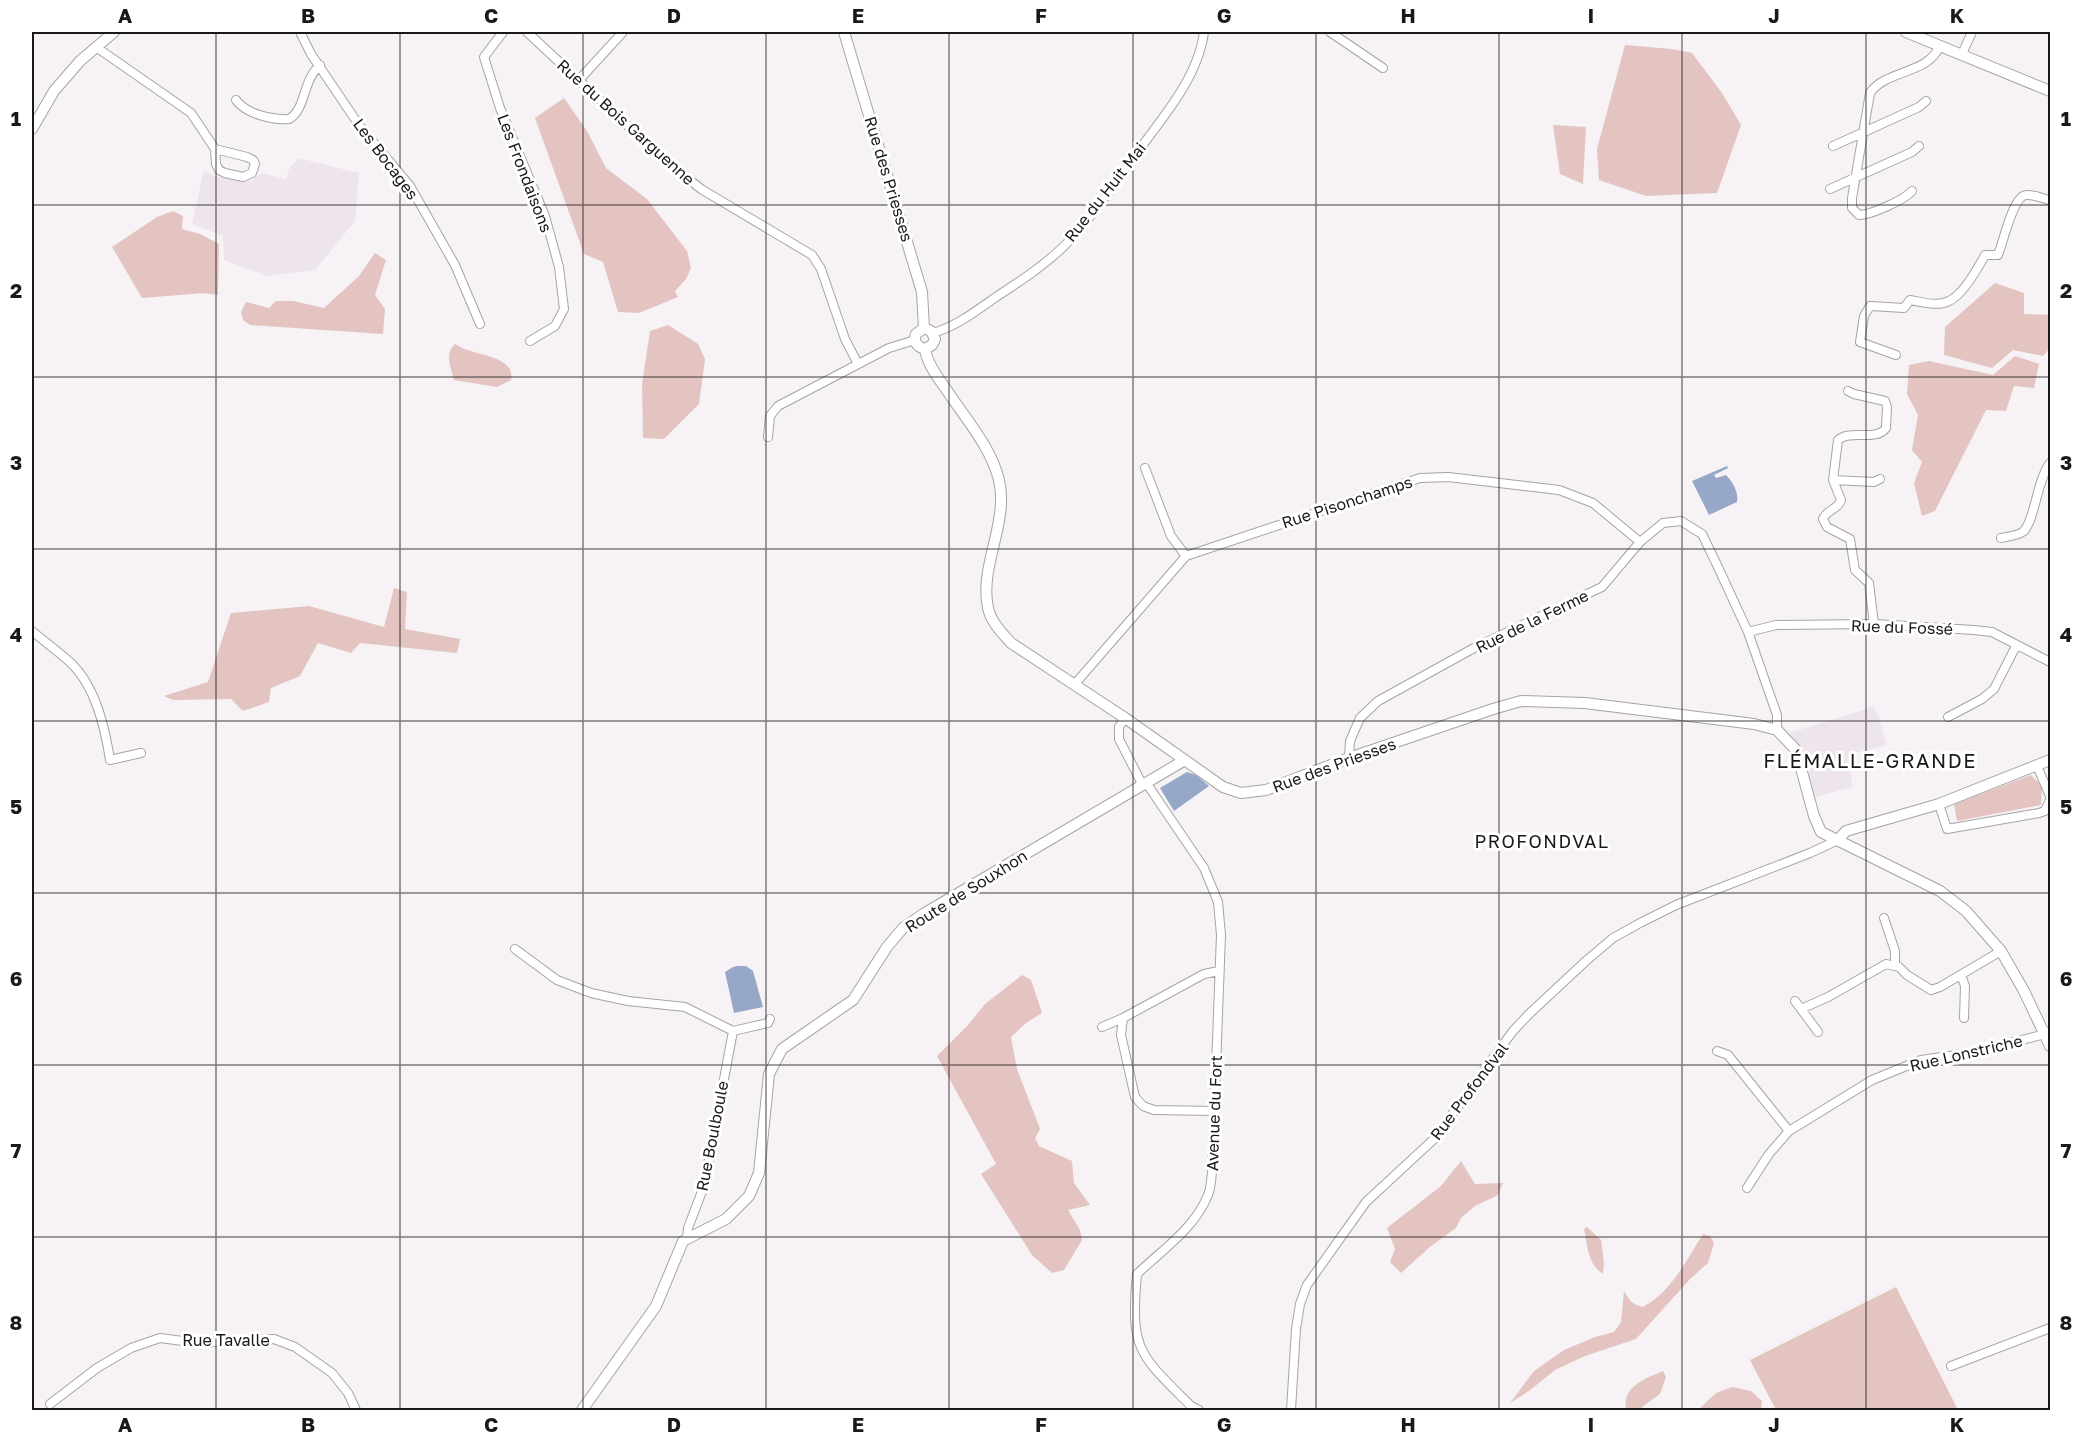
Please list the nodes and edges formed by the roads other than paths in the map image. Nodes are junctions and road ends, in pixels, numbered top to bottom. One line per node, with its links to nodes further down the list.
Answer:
1 (114, 32): 12 (street)
2 (300, 32): 14 (street, Les Bocages)
3 (503, 32): 32 (street, Les Frondaisons)
4 (527, 32): 16 (street, Rue du Bois Garguenne)
5 (622, 32): 16 (street)
6 (844, 32): 30 (street, Rue des Priesses)
7 (1204, 32): 30 (street, Rue du Huit Mai)
8 (1330, 32): 15 (street)
9 (1905, 32): 11 (street)
10 (1972, 32): 13 (street)
11 (1940, 45): 13 (street); 21 (street)
12 (96, 47): 20 (street); 24 (street)
13 (1962, 54): 17 (street)
14 (320, 65): 18 (street); 29 (street, Les Bocages)
15 (1383, 68)
16 (579, 81): 35 (street, Rue du Bois Garguenne)
17 (2050, 91)
18 (236, 100)
19 (1926, 101): 21 (street)
20 (32, 129)
21 (1862, 133): 22 (street); 25 (street)
22 (1833, 146)
23 (1919, 146): 25 (street)
24 (215, 149): 24 (street)
25 (1855, 177): 26 (street); 27 (street)
26 (1830, 189)
27 (1912, 191)
28 (2050, 200): 34 (street)
29 (480, 324)
30 (929, 331): 31 (street); 33 (street)
31 (915, 340): 33 (street); 35 (street)
32 (530, 341)
33 (924, 348): 50 (street, Rue des Priesses)
34 (1896, 355)
35 (858, 364): 37 (street)
36 (1848, 391): 41 (street)
37 (768, 437)
38 (2050, 463): 42 (street)
39 (1145, 468): 44 (street)
40 (1880, 479): 41 (street)
41 (1833, 480): 45 (street)
42 (2001, 538)
43 (1640, 542): 44 (street, Rue Pisonchamps); 47 (street, Rue de la Ferme); 55 (street, Rue de la Ferme)
44 (1186, 556): 50 (street)
45 (1874, 624): 47 (street, Rue du Fossé); 48 (street, Rue du Fossé)
46 (32, 631): 54 (street)
47 (1748, 632): 53 (street, Rue de la Ferme)
48 (2016, 646): 49 (street, Rue du Fossé); 51 (street)
49 (2050, 662)
50 (1074, 685): 52 (street, Rue des Priesses)
51 (1948, 717)
52 (1125, 718): 56 (street, Rue des Priesses); 59 (street, Avenue du Fort)
53 (1777, 730): 55 (street, Rue des Priesses); 62 (street)
54 (141, 753)
55 (1349, 758): 56 (street, Rue des Priesses)
56 (1185, 760): 59 (street, Route de Souxhon)
57 (2050, 760): 58 (street)
58 (2037, 766): 60 (street); 61 (street)
59 (1145, 785): 67 (street, Avenue du Fort); 83 (street, Route de Souxhon)
60 (2050, 798): 61 (street)
61 (1939, 804): 62 (street)
62 (1838, 840): 65 (street); 90 (street, Rue Profondval)
63 (1884, 918): 66 (street)
64 (515, 948): 75 (street)
65 (2001, 951): 68 (street); 77 (street)
66 (1894, 965): 68 (street); 70 (street)
67 (1219, 971): 71 (street); 80 (street, Avenue du Fort)
68 (1961, 975): 72 (street)
69 (1795, 1000): 70 (street)
70 (1802, 1009): 76 (street)
71 (1123, 1018): 74 (street); 80 (street)
72 (1964, 1018)
73 (770, 1019): 75 (street)
74 (1102, 1027)
75 (733, 1031): 83 (street, Rue Boulboule)
76 (1818, 1032)
77 (2048, 1033): 78 (street); 81 (street, Rue Lonstriche)
78 (2050, 1046)
79 (1717, 1051): 81 (street)
80 (1214, 1111): 89 (street, Avenue du Fort)
81 (1789, 1131): 82 (street, Rue Lonstriche)
82 (1747, 1188)
83 (687, 1238): 88 (street)
84 (2050, 1328): 85 (street)
85 (1951, 1366)
86 (50, 1404): 87 (street, Rue Tavalle)
87 (356, 1410)
88 (582, 1410)
89 (1199, 1410)
90 (1291, 1410)

